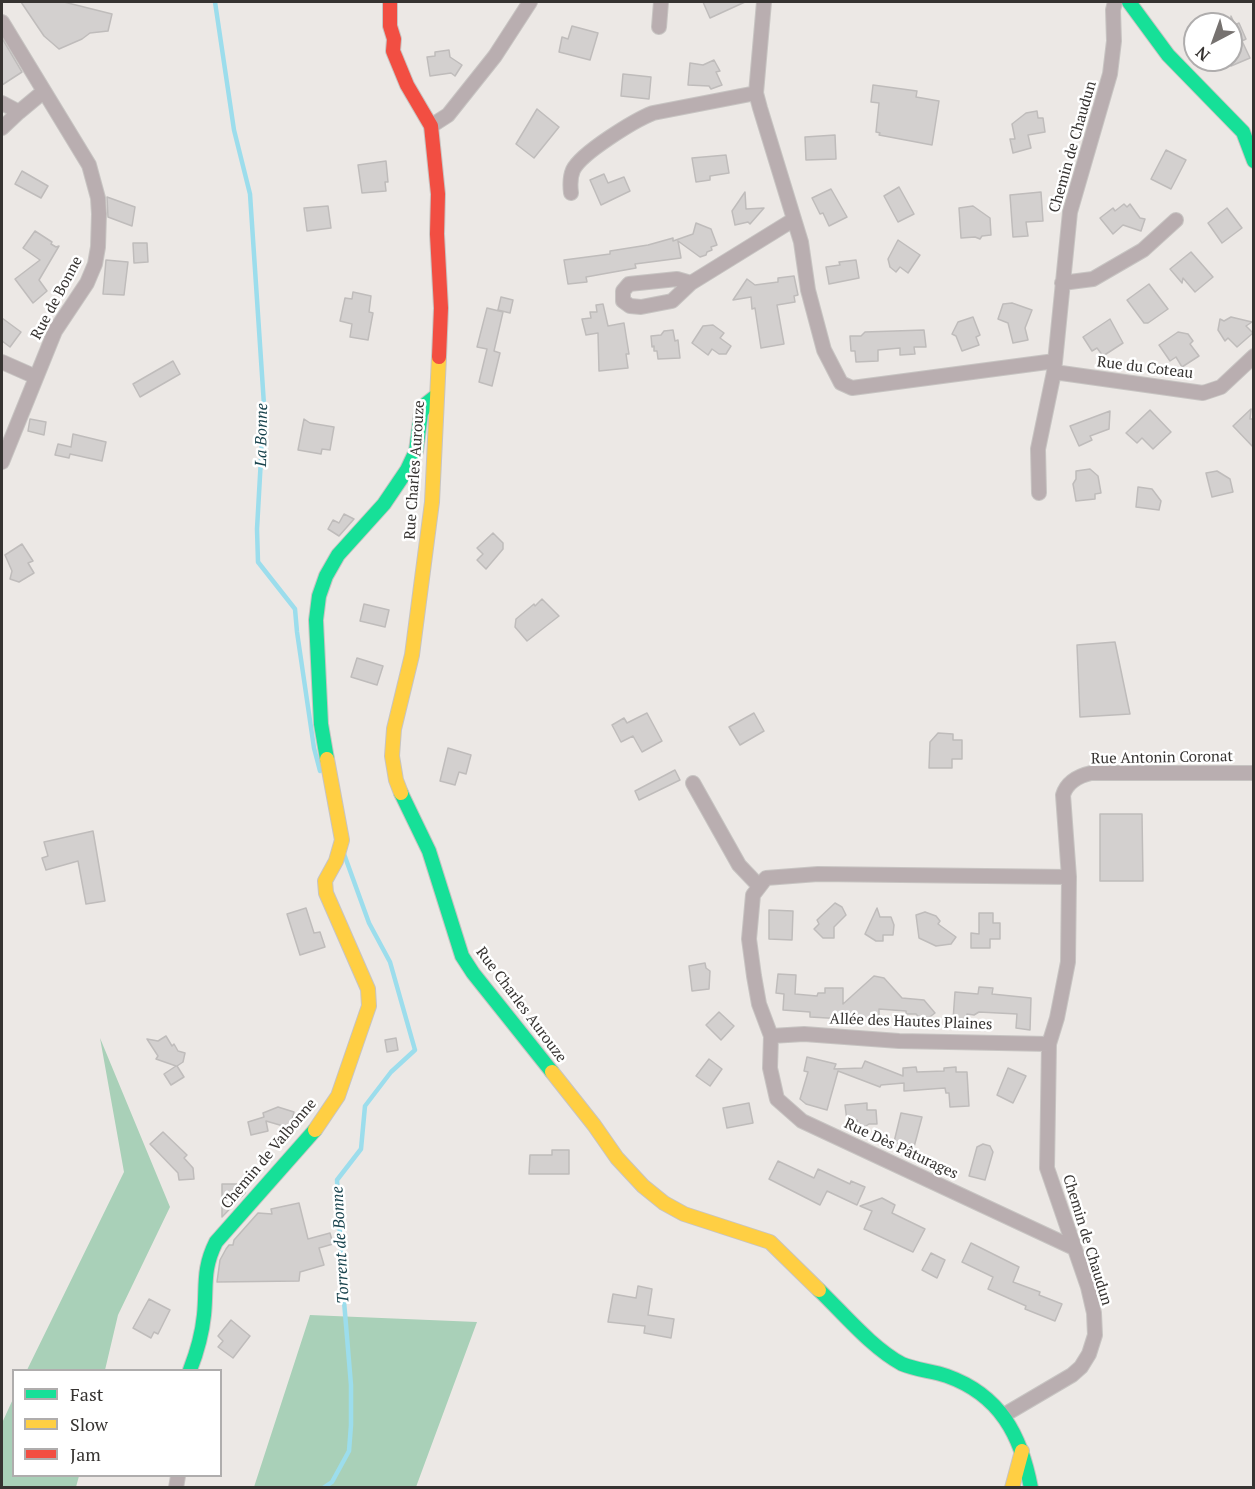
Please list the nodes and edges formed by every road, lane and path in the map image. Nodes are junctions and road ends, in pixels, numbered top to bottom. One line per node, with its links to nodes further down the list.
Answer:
1 (390, 2): 13 (street, Rue Charles Aurouze)
2 (530, 2): 13 (street)
3 (661, 2): 8 (street)
4 (764, 2): 10 (street)
5 (1115, 2): 20 (street, Chemin de Chaudun)
6 (1129, 2): 15 (street)
7 (2, 22): 9 (street, Rue de Bonne)
8 (659, 27)
9 (42, 92): 12 (street); 24 (street, Rue de Bonne)
10 (756, 93): 16 (street); 18 (street)
11 (2, 103): 12 (street)
12 (19, 112): 14 (street)
13 (430, 126): 25 (street, Rue Charles Aurouze)
14 (2, 128)
15 (1254, 161)
16 (570, 193)
17 (1176, 219): 20 (street)
18 (793, 220): 19 (street); 23 (street, Rue du Coteau)
19 (691, 283)
20 (1062, 283): 23 (street, Chemin de Chaudun)
21 (1254, 356): 23 (street, Rue du Coteau)
22 (2, 362): 24 (street)
23 (1055, 367): 27 (street, Chemin de Chaudun)
24 (36, 377): 26 (street, Rue de Bonne)
25 (436, 396): 36 (street, Chemin de Valbonne); 37 (street, Rue Charles Aurouze)
26 (2, 462)
27 (1039, 493)
28 (1254, 773): 29 (street, Rue Antonin Coronat)
29 (1071, 781): 31 (street, Chemin de Chaudun)
30 (693, 783): 32 (street)
31 (1070, 877): 32 (street); 34 (street, Chemin de Chaudun)
32 (759, 886): 33 (street)
33 (771, 1036): 34 (street, Allée des Hautes Plaines); 35 (street, Rue Dès Pâturages)
34 (1049, 1044): 35 (street, Chemin de Chaudun)
35 (1074, 1248): 37 (street, Chemin de Chaudun)
36 (191, 1369)
37 (1004, 1415): 38 (street, Rue Charles Aurouze)
38 (1022, 1451): 39 (street); 40 (street, Rue Charles Aurouze)
39 (1012, 1488)
40 (1032, 1488)

